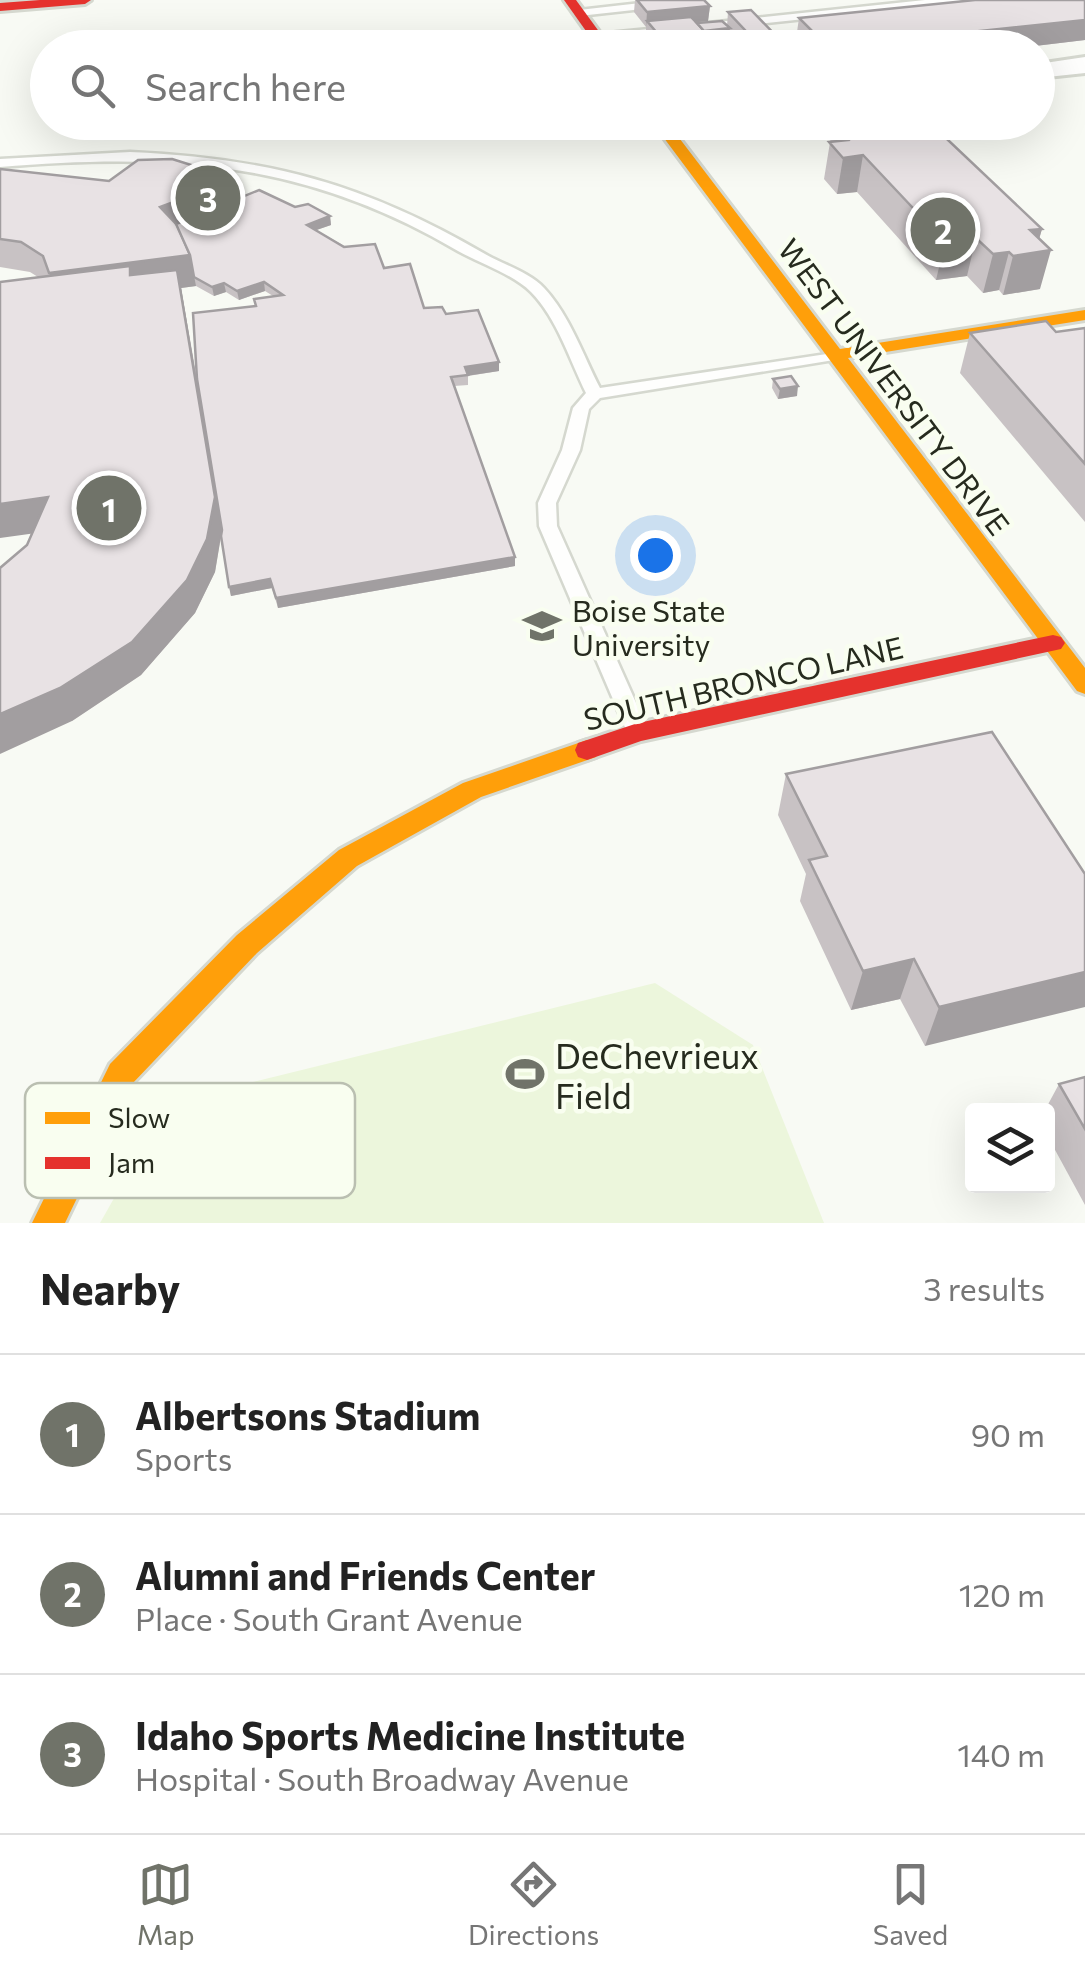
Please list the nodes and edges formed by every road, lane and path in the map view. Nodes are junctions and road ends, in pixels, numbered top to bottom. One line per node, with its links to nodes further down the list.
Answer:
1 (85, 0): 7 (street)
2 (697, 0): 4 (lane)
3 (956, 0): 9 (lane)
4 (680, 1): 5 (lane)
5 (648, 3): 6 (lane)
6 (574, 6): 8 (street)
7 (0, 7)
8 (592, 30)
9 (702, 30)
10 (1085, 65): 11 (street)
11 (1055, 69)
12 (672, 140): 15 (street, WEST UNIVERSITY DRIVE)
13 (0, 162): 16 (lane)
14 (1085, 315): 15 (street)
15 (834, 356): 16 (lane); 17 (street, WEST UNIVERSITY DRIVE)
16 (596, 394): 19 (lane)
17 (1053, 644): 18 (street, WEST UNIVERSITY DRIVE); 19 (street, SOUTH BRONCO LANE)
18 (1085, 685)
19 (638, 732): 20 (street, SOUTH BRONCO LANE)
20 (117, 1083)
21 (60, 1198): 22 (street, SOUTH BRONCO LANE)
22 (48, 1223)

